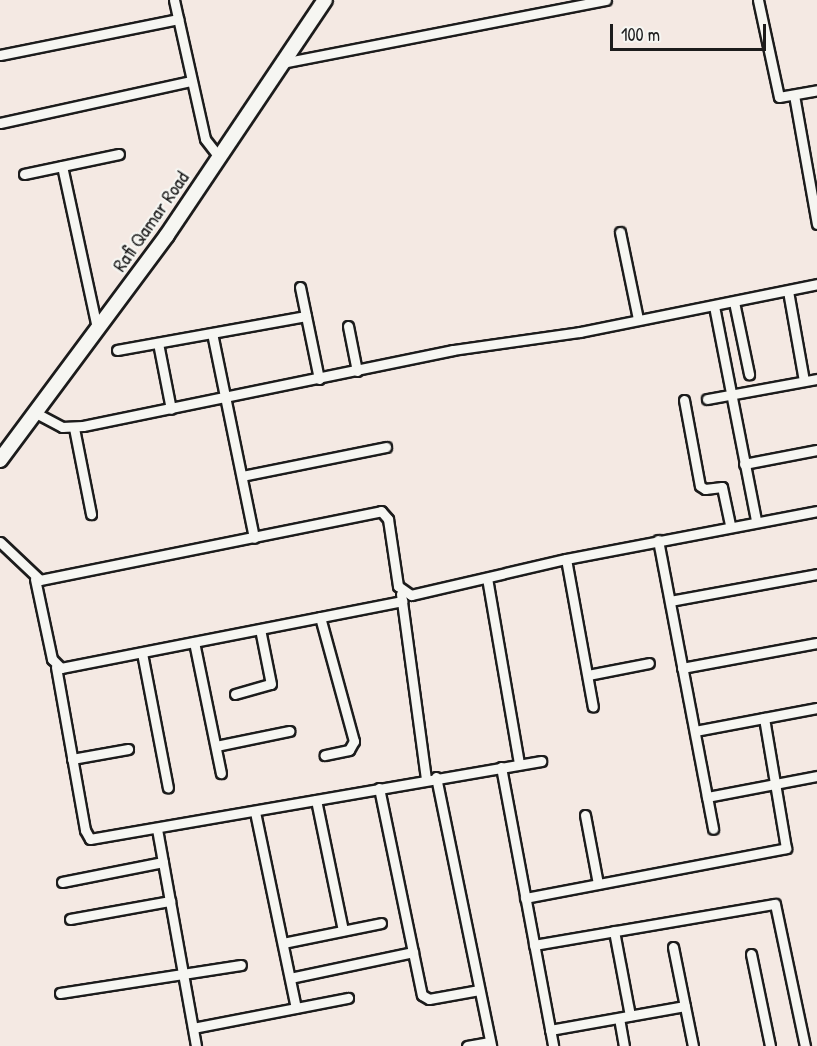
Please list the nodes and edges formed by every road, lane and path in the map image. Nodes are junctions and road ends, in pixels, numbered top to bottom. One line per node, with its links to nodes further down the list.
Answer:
1 (174, 0): 6 (street)
2 (325, 0): 8 (street, Rafi Qamar Road)
3 (606, 0): 5 (street)
4 (759, 0): 11 (street)
5 (555, 5): 8 (street)
6 (178, 19): 7 (street); 9 (street)
7 (0, 55)
8 (282, 63): 14 (street, Rafi Qamar Road)
9 (191, 81): 12 (street); 14 (street)
10 (817, 90): 11 (street)
11 (794, 95): 17 (street)
12 (0, 123)
13 (119, 154): 15 (street)
14 (219, 157): 27 (street, Rafi Qamar Road)
15 (62, 166): 16 (street); 27 (street)
16 (24, 174)
17 (817, 224)
18 (620, 232): 25 (street)
19 (817, 284): 21 (street)
20 (300, 287): 24 (street)
21 (788, 291): 22 (street); 35 (street)
22 (734, 302): 23 (street); 32 (street)
23 (714, 306): 25 (street); 36 (street)
24 (306, 316): 28 (street); 33 (street)
25 (638, 320): 31 (street)
26 (348, 326): 31 (street)
27 (97, 328): 41 (street, Rafi Qamar Road)
28 (212, 333): 29 (street); 37 (street)
29 (158, 343): 30 (street); 40 (street)
30 (117, 350)
31 (357, 371): 33 (street)
32 (749, 374)
33 (320, 379): 37 (street)
34 (817, 379): 35 (street)
35 (804, 381): 36 (street)
36 (729, 395): 38 (street); 46 (street)
37 (226, 399): 40 (street); 47 (street)
38 (707, 399)
39 (684, 400): 51 (street)
40 (171, 409): 42 (street)
41 (34, 412): 42 (street); 45 (street, Rafi Qamar Road)
42 (74, 428): 49 (street)
43 (386, 447): 47 (street)
44 (817, 450): 46 (street)
45 (0, 460)
46 (744, 464): 50 (street)
47 (242, 476): 52 (street)
48 (817, 511): 50 (street)
49 (91, 513)
50 (756, 521): 51 (street)
51 (730, 526): 53 (street)
52 (254, 538): 58 (street); 59 (street)
53 (658, 540): 55 (street); 60 (street)
54 (0, 542): 58 (street)
55 (566, 559): 57 (street); 69 (street)
56 (817, 574): 60 (street)
57 (487, 578): 59 (street); 81 (street)
58 (35, 579): 67 (street)
59 (402, 596): 61 (street); 86 (street)
60 (670, 601): 68 (street)
61 (320, 617): 62 (street); 78 (street)
62 (261, 629): 63 (street); 70 (street)
63 (194, 642): 65 (street); 76 (street)
64 (817, 643): 68 (street)
65 (142, 652): 67 (street); 88 (street)
66 (649, 663): 69 (street)
67 (56, 667): 79 (street)
68 (682, 668): 75 (street)
69 (588, 675): 71 (street)
70 (235, 694)
71 (593, 707)
72 (817, 708): 73 (street)
73 (764, 718): 75 (street); 87 (street)
74 (289, 731): 76 (street)
75 (695, 731): 90 (street)
76 (216, 746): 83 (street)
77 (128, 749): 79 (street)
78 (325, 755)
79 (72, 759): 94 (street)
80 (541, 761): 81 (street)
81 (519, 764): 82 (street)
82 (501, 767): 85 (street); 99 (street)
83 (221, 773)
84 (817, 776): 87 (street)
85 (436, 777): 86 (street); 113 (street)
86 (426, 779): 89 (street)
87 (777, 783): 90 (street); 98 (street)
88 (168, 788)
89 (379, 789): 91 (street); 108 (street)
90 (707, 797): 95 (street)
91 (316, 800): 92 (street); 103 (street)
92 (255, 812): 94 (street); 105 (street)
93 (585, 815): 98 (street)
94 (157, 829): 96 (street)
95 (713, 829)
96 (163, 862): 97 (street); 100 (street)
97 (62, 882)
98 (598, 884): 99 (street)
99 (525, 898): 106 (street)
100 (170, 901): 101 (street); 111 (street)
101 (70, 919)
102 (381, 923): 103 (street)
103 (343, 930): 105 (street)
104 (614, 931): 106 (street); 118 (street); 129 (street)
105 (283, 943): 112 (street)
106 (534, 945): 121 (street)
107 (673, 947): 116 (street)
108 (413, 952): 112 (street); 113 (street)
109 (751, 954): 128 (street)
110 (241, 965): 111 (street)
111 (184, 976): 114 (street); 120 (street)
112 (290, 978): 117 (street)
113 (479, 990): 122 (street)
114 (60, 993)
115 (348, 998): 117 (street)
116 (685, 1006): 118 (street); 127 (street)
117 (296, 1008): 120 (street)
118 (630, 1016): 119 (street)
119 (619, 1018): 121 (street); 126 (street)
120 (193, 1028): 123 (street)
121 (550, 1030): 125 (street)
122 (491, 1044): 124 (street)
123 (196, 1046)
124 (467, 1046)
125 (553, 1046)
126 (624, 1046)
127 (693, 1046)
128 (770, 1046)
129 (805, 1046)

